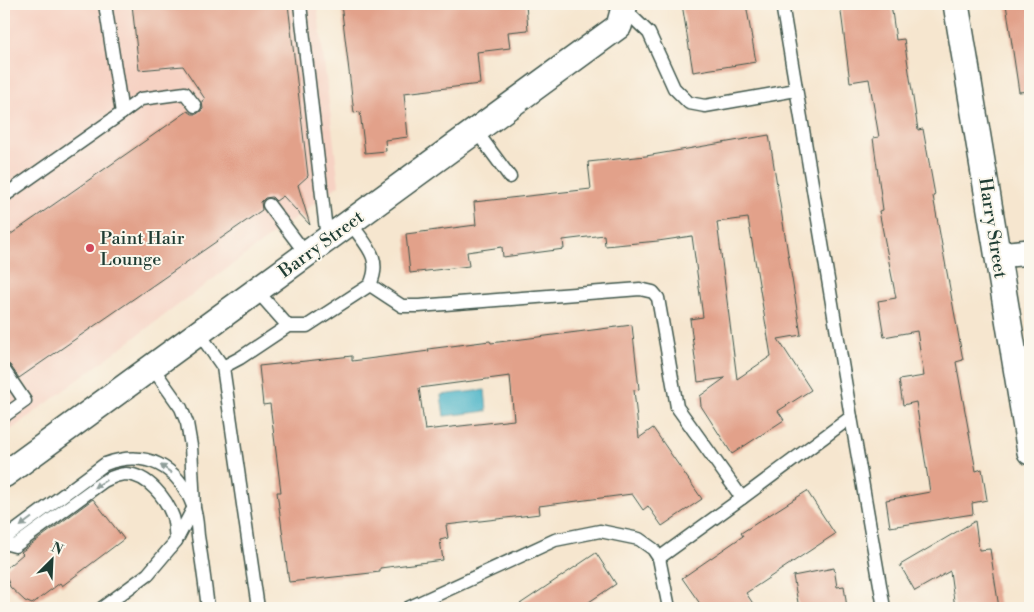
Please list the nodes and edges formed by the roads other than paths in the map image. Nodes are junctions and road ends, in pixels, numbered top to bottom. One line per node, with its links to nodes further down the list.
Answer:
1 (105, 4): 8 (lane)
2 (300, 4): 14 (lane)
3 (782, 4): 6 (lane)
4 (956, 4): 17 (street, Harry Street)
5 (625, 6): 6 (lane); 9 (street, Barry Street)
6 (796, 90): 26 (lane)
7 (195, 106): 8 (lane)
8 (122, 113): 11 (lane)
9 (476, 131): 10 (lane); 13 (street, Barry Street)
10 (510, 177)
11 (4, 196)
12 (269, 205): 16 (lane)
13 (350, 222): 14 (street, Barry Street); 18 (lane)
14 (327, 239): 16 (street, Barry Street)
15 (1030, 252): 17 (street)
16 (306, 254): 19 (street, Barry Street)
17 (998, 255): 27 (street, Harry Street)
18 (370, 285): 20 (lane); 29 (lane)
19 (257, 291): 20 (lane); 21 (street, Barry Street)
20 (288, 326): 23 (lane)
21 (199, 332): 22 (street, Barry Street); 23 (lane)
22 (152, 367): 28 (street, Barry Street); 30 (lane)
23 (223, 367): 37 (lane)
24 (4, 370): 25 (lane)
25 (4, 416)
26 (851, 418): 29 (lane); 40 (lane)
27 (1030, 452)
28 (4, 475)
29 (742, 498): 34 (lane)
30 (194, 507): 31 (lane, one-way to 31); 32 (lane); 36 (lane)
31 (4, 539)
32 (176, 540): 33 (lane, one-way to 33); 35 (lane)
33 (4, 543)
34 (659, 558): 38 (lane); 39 (lane)
35 (102, 608)
36 (208, 608)
37 (258, 608)
38 (408, 608)
39 (669, 608)
40 (884, 608)

